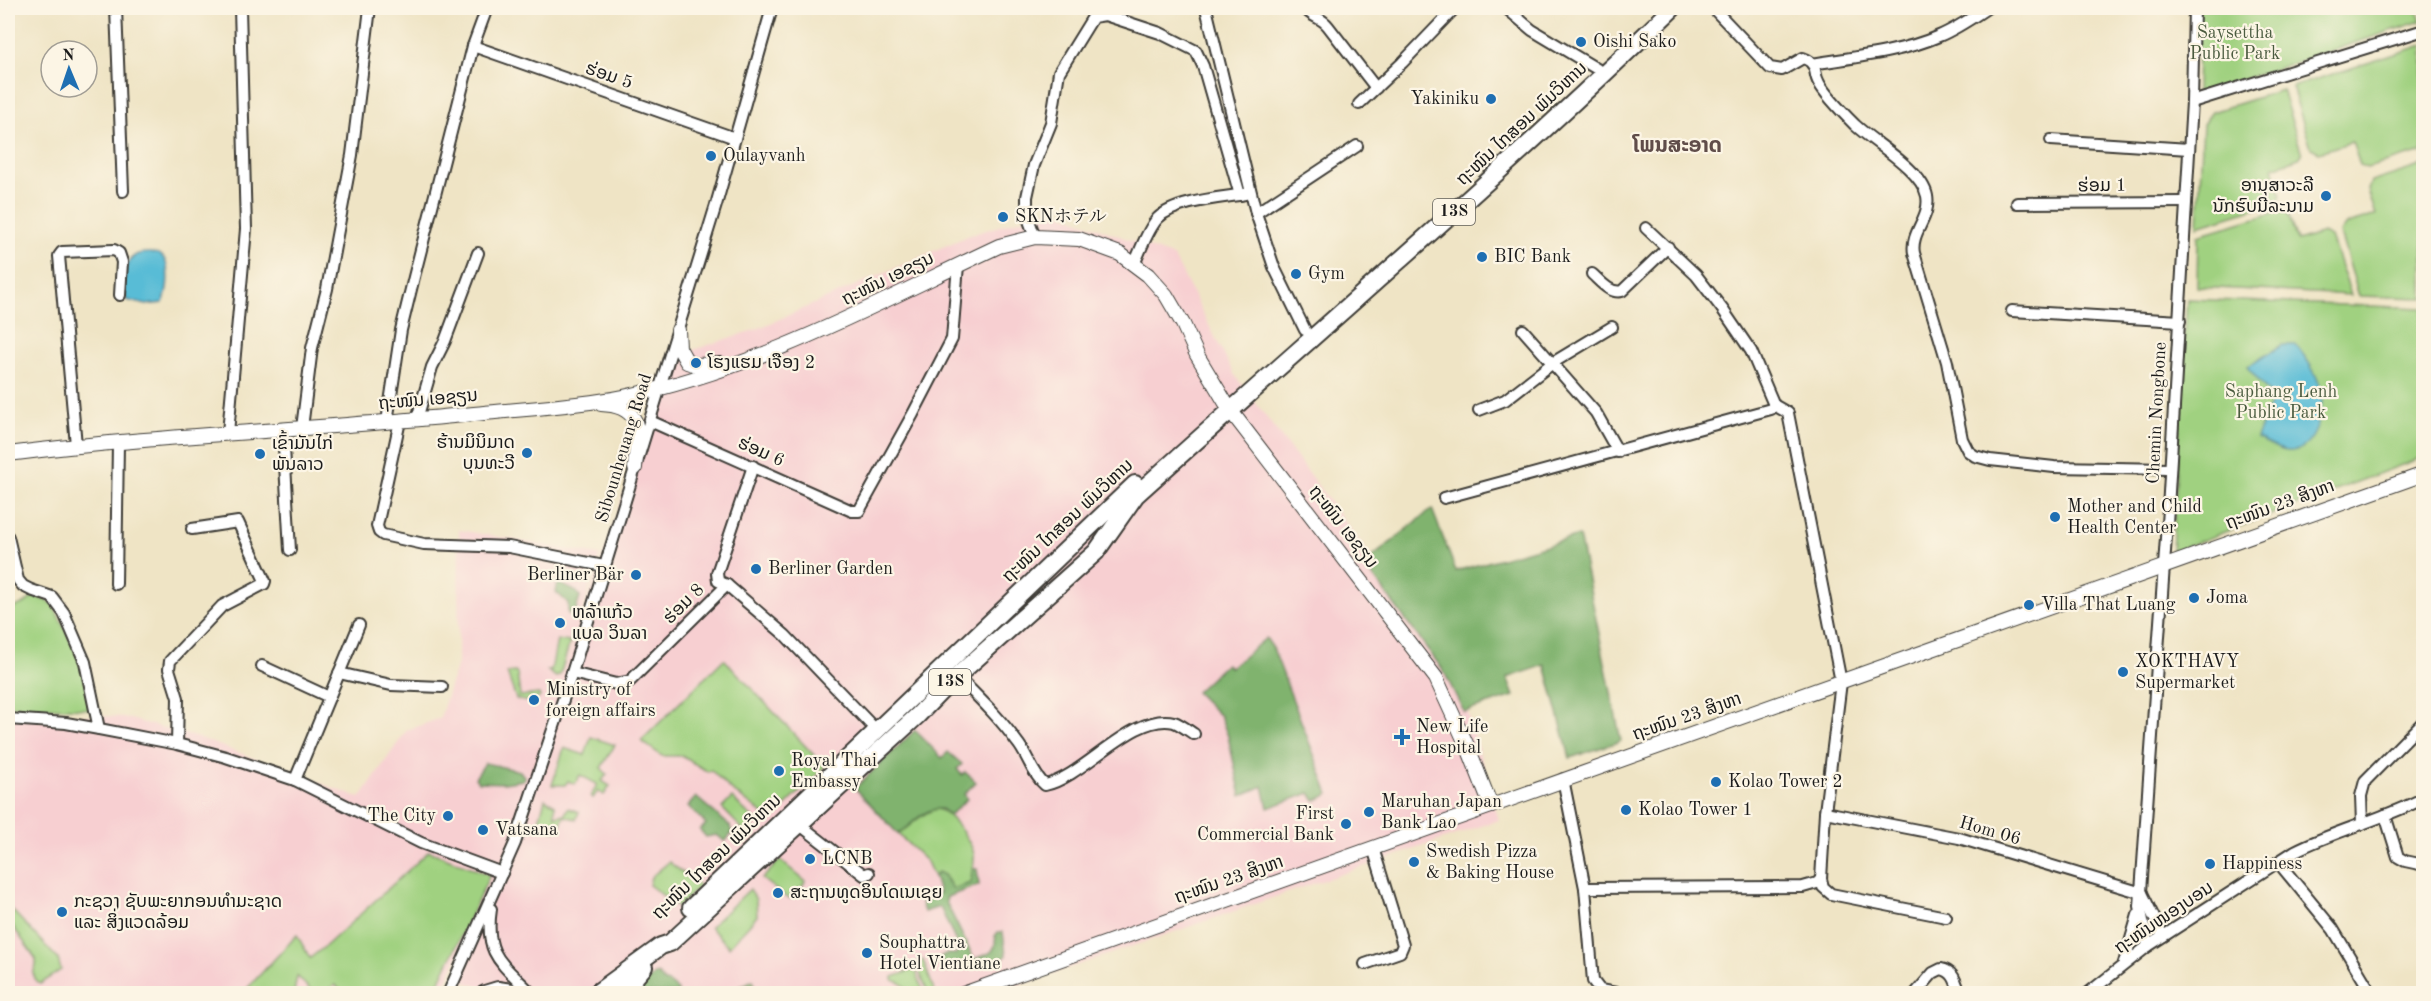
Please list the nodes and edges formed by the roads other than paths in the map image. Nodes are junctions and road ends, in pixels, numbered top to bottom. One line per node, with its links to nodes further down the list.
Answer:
1 (8, 8): 16 (street)
2 (116, 8): 28 (street)
3 (240, 8): 60 (street)
4 (370, 8): 58 (street)
5 (487, 8): 18 (street)
6 (772, 8): 24 (street, Sibounheuang Road)
7 (1206, 8): 29 (street)
8 (1305, 8): 21 (street)
9 (1455, 8): 21 (street)
10 (1506, 8): 20 (street)
11 (1661, 8): 20 (highway, ຖະໜົນ ໄກສອນ ພົມວິຫານ / 13S)
12 (1673, 8): 52 (highway, ຖະໜົນ ໄກສອນ ພົມວິຫານ / 13S)
13 (1713, 8): 19 (street)
14 (1987, 8): 19 (street)
15 (2194, 8): 22 (street, Chemin Nongbone)
16 (8, 20)
17 (2424, 30): 22 (street)
18 (472, 46): 24 (street, ຮ່ອມ 5); 56 (street)
19 (1812, 64): 67 (street)
20 (1597, 69): 46 (highway, ຖະໜົນ ໄກສອນ ພົມວິຫານ / 13S)
21 (1376, 88): 23 (street)
22 (2192, 102): 27 (street, Chemin Nongbone)
23 (1359, 104)
24 (735, 138): 45 (street, Sibounheuang Road)
25 (2051, 140): 27 (street)
26 (1358, 146): 33 (street)
27 (2189, 149): 31 (street, Chemin Nongbone)
28 (123, 191)
29 (1252, 193): 30 (street); 33 (street)
30 (1240, 195): 35 (street); 38 (street)
31 (2186, 202): 32 (street, ຮ່ອມ 1); 43 (street, Chemin Nongbone)
32 (2017, 203)
33 (1256, 213): 46 (street)
34 (1646, 228): 36 (street)
35 (1035, 237): 38 (main road, ຖະໜົນ ເອຊຽນ); 39 (main road, ຖະໜົນ ເອຊຽນ)
36 (1668, 247): 40 (street); 53 (street)
37 (478, 253): 55 (street)
38 (1134, 264): 52 (main road, ຖະໜົນ ເອຊຽນ)
39 (958, 265): 49 (main road, ຖະໜົນ ເອຊຽນ); 65 (street, ຮ່ອມ 6)
40 (1592, 274)
41 (120, 296): 62 (street)
42 (2012, 311): 43 (street)
43 (2180, 321): 67 (street, Chemin Nongbone)
44 (1612, 327): 48 (street)
45 (678, 330): 49 (main road); 50 (street, Sibounheuang Road)
46 (1305, 330): 52 (highway, ຖະໜົນ ໄກສອນ ພົມວິຫານ / 13S)
47 (1522, 330): 48 (street)
48 (1554, 362): 54 (street); 63 (street)
49 (744, 363): 50 (main road, ຖະໜົນ ເອຊຽນ)
50 (660, 387): 51 (main road, ຖະໜົນ ເອຊຽນ); 57 (street, Sibounheuang Road)
51 (581, 403): 55 (main road, ຖະໜົນ ເອຊຽນ); 66 (main road)
52 (1227, 405): 81 (highway, ຖະໜົນ ໄກສອນ ພົມວິຫານ / 13S); 88 (highway, ຖະໜົນ ໄກສອນ ພົມວິຫານ / 13S); 94 (main road, ຖະໜົນ ເອຊຽນ)
53 (1774, 405): 63 (street); 82 (street)
54 (1479, 410)
55 (417, 419): 56 (main road, ຖະໜົນ ເອຊຽນ)
56 (393, 421): 58 (main road, ຖະໜົນ ເອຊຽນ); 74 (street)
57 (650, 422): 65 (street, ຮ່ອມ 6); 66 (street, Sibounheuang Road)
58 (302, 428): 59 (main road, ຖະໜົນ ເອຊຽນ)
59 (283, 430): 60 (main road, ຖະໜົນ ເອຊຽນ); 72 (street)
60 (228, 434): 61 (main road, ຖະໜົນ ເອຊຽນ)
61 (118, 443): 62 (main road, ຖະໜົນ ເອຊຽນ); 75 (street)
62 (76, 445): 64 (main road, ຖະໜົນ ເອຊຽນ)
63 (1618, 452): 69 (street)
64 (8, 454)
65 (753, 466): 76 (street)
66 (635, 468): 74 (street, Sibounheuang Road)
67 (2170, 469): 73 (street, Chemin Nongbone)
68 (2424, 474): 73 (main road, ຖະໜົນ 23 ສິງຫາ)
69 (1444, 498)
70 (192, 529): 90 (street)
71 (8, 537): 87 (street)
72 (290, 550)
73 (2164, 565): 82 (main road, ຖະໜົນ 23 ສິງຫາ); 107 (street, Chemin Nongbone)
74 (604, 566): 80 (street, Sibounheuang Road)
75 (116, 584)
76 (727, 585): 80 (street, ຮ່ອມ 8); 88 (street)
77 (358, 626): 79 (street)
78 (262, 666): 84 (street)
79 (339, 673): 83 (street); 84 (street)
80 (572, 673): 102 (street, Sibounheuang Road)
81 (957, 676): 89 (street); 97 (highway, ຖະໜົນ ໄກສອນ ພົມວິຫານ / 13S)
82 (1841, 682): 91 (main road, ຖະໜົນ 23 ສິງຫາ); 95 (street)
83 (442, 687)
84 (329, 697): 92 (street)
85 (8, 719): 87 (street)
86 (2424, 721): 98 (street)
87 (99, 729): 90 (street)
88 (876, 730): 105 (highway, ຖະໜົນ ໄກສອນ ພົມວິຫານ / 13S)
89 (1194, 734)
90 (177, 744): 92 (street)
91 (1563, 779): 94 (main road, ຖະໜົນ 23 ສິງຫາ); 106 (street)
92 (295, 780): 102 (street)
93 (2424, 798): 96 (street, ຖະໜົນໜອງບອນ)
94 (1491, 806): 99 (main road, ຖະໜົນ 23 ສິງຫາ)
95 (1826, 812): 104 (street); 107 (street, Hom 06)
96 (2385, 815): 98 (street, ຖະໜົນໜອງບອນ); 101 (street)
97 (799, 824): 103 (street); 105 (highway, ຖະໜົນ ໄກສອນ ພົມວິຫານ / 13S)
98 (2362, 824): 100 (street, ຖະໜົນໜອງບອນ)
99 (1373, 849): 114 (street); 122 (main road, ຖະໜົນ 23 ສິງຫາ)
100 (2278, 862): 111 (street, ຖະໜົນໜອງບອນ); 127 (street)
101 (2424, 865)
102 (502, 873): 108 (street, Sibounheuang Road)
103 (869, 873)
104 (1821, 879): 106 (street); 110 (street)
105 (724, 885): 112 (highway, ຖະໜົນ ໄກສອນ ພົມວິຫານ / 13S)
106 (1586, 888): 123 (street)
107 (2142, 893): 109 (street, Chemin Nongbone); 111 (street, Chemin Nongbone)
108 (494, 894): 116 (street, Sibounheuang Road); 119 (street, Sibounheuang Road)
109 (2140, 906): 113 (street, Chemin Nongbone); 115 (street)
110 (1946, 916)
111 (2163, 936): 113 (street, ຖະໜົນໜອງບອນ)
112 (661, 946): 120 (highway, 13S); 121 (highway, 13S)
113 (2148, 946): 115 (street, ຖະໜົນໜອງບອນ)
114 (1365, 964)
115 (2123, 964): 126 (street, ຖະໜົນໜອງບອນ)
116 (448, 993)
117 (485, 993): 118 (highway)
118 (525, 993)
119 (532, 993)
120 (595, 993)
121 (621, 993)
122 (965, 993)
123 (1621, 993)
124 (1915, 993): 125 (street)
125 (1960, 993)
126 (2089, 993)
127 (2372, 993)

